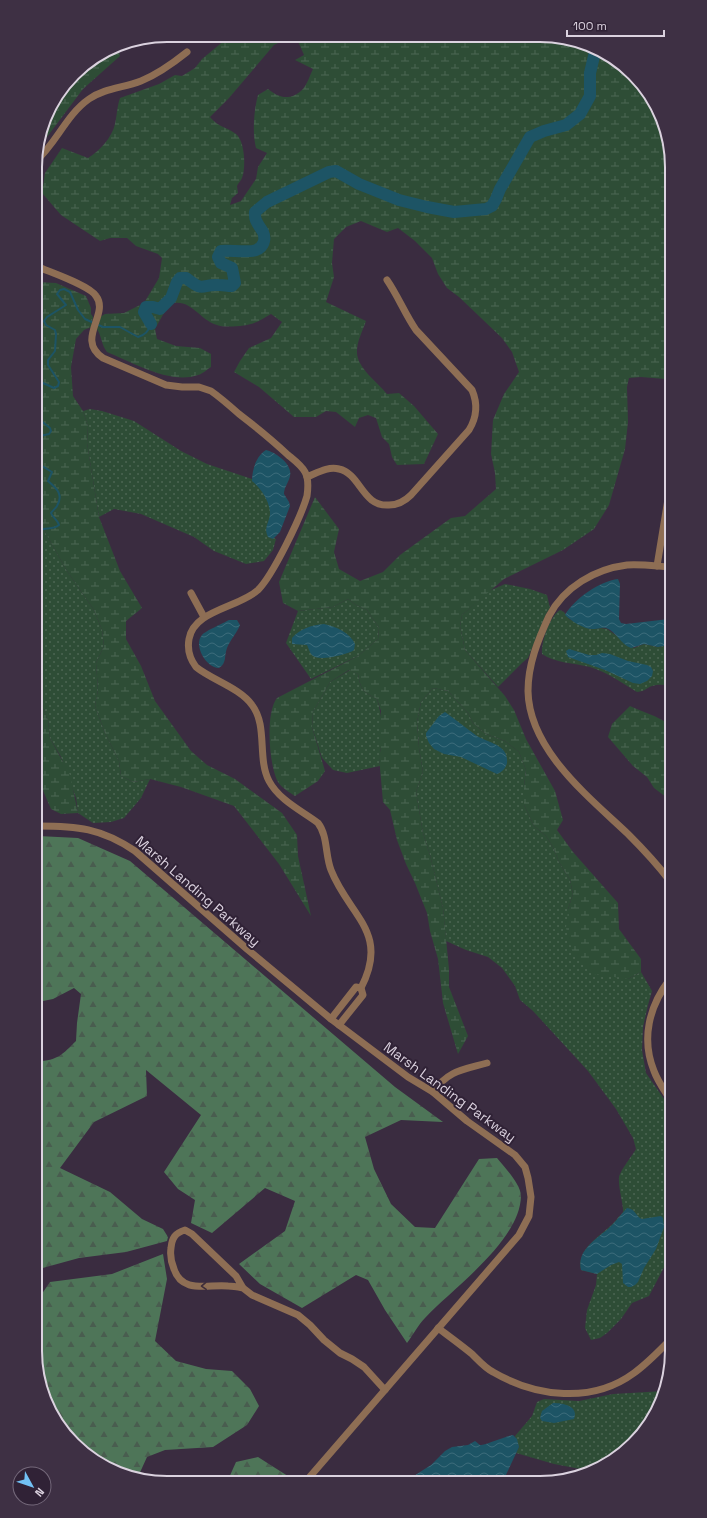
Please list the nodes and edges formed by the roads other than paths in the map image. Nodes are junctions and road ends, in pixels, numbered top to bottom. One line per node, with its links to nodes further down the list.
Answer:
1 (188, 52): 2 (street)
2 (42, 154)
3 (42, 269): 5 (street)
4 (387, 280): 5 (street)
5 (307, 478): 10 (street)
6 (665, 517): 7 (street)
7 (657, 566): 8 (street); 12 (street)
8 (665, 567)
9 (191, 593): 10 (street)
10 (204, 617): 14 (street)
11 (42, 826): 17 (street, Marsh Landing Parkway)
12 (665, 875)
13 (665, 986): 20 (street)
14 (361, 988): 15 (street); 16 (street)
15 (346, 1000): 16 (street); 17 (street)
16 (354, 1007): 18 (street)
17 (331, 1019): 18 (street, Marsh Landing Parkway)
18 (339, 1025): 21 (street, Marsh Landing Parkway)
19 (487, 1063): 21 (street)
20 (665, 1091)
21 (433, 1092): 23 (street, Marsh Landing Parkway)
22 (243, 1288): 22 (street, one-way to 22); 25 (street)
23 (438, 1328): 24 (street); 25 (street, Marsh Landing Parkway)
24 (665, 1345)
25 (385, 1390): 26 (street, Marsh Landing Parkway)
26 (310, 1476)

